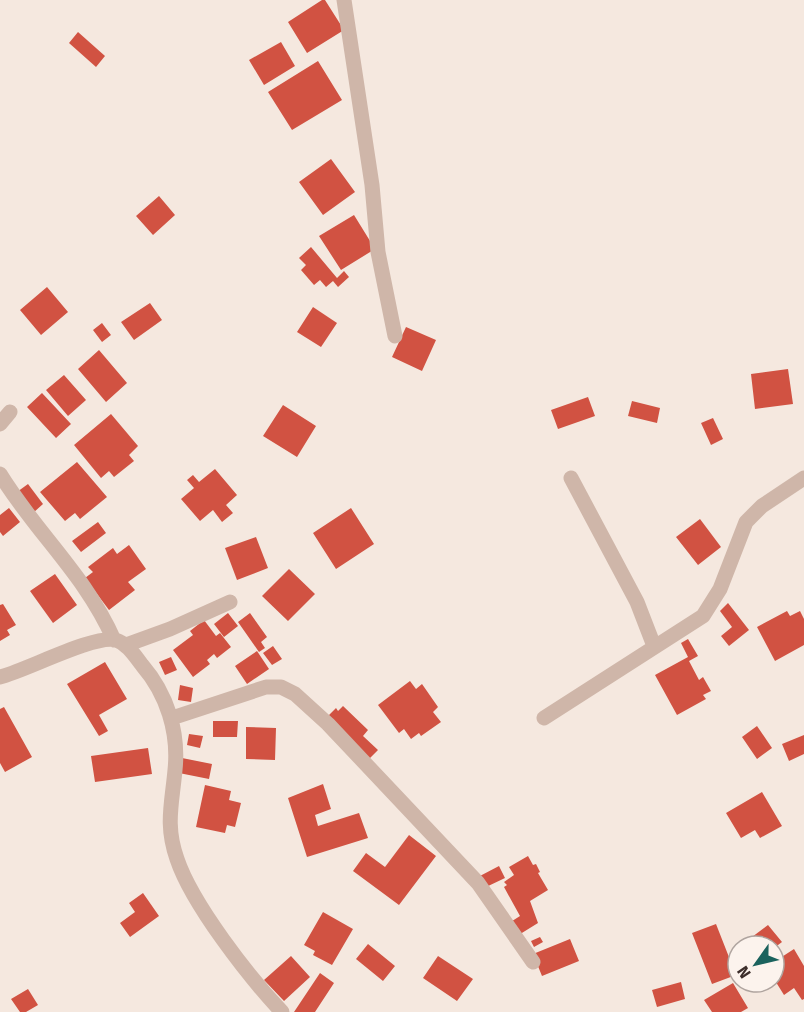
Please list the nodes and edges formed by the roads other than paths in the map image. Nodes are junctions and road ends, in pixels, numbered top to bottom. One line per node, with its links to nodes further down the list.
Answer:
1 (344, 0): 2 (street)
2 (394, 336)
3 (0, 474): 7 (street)
4 (572, 478): 8 (street)
5 (804, 478): 8 (street)
6 (230, 603): 7 (street)
7 (120, 642): 9 (street); 11 (street)
8 (654, 646): 10 (street)
9 (0, 677)
10 (544, 717)
11 (172, 718): 12 (street); 13 (street)
12 (533, 962)
13 (282, 1012)

